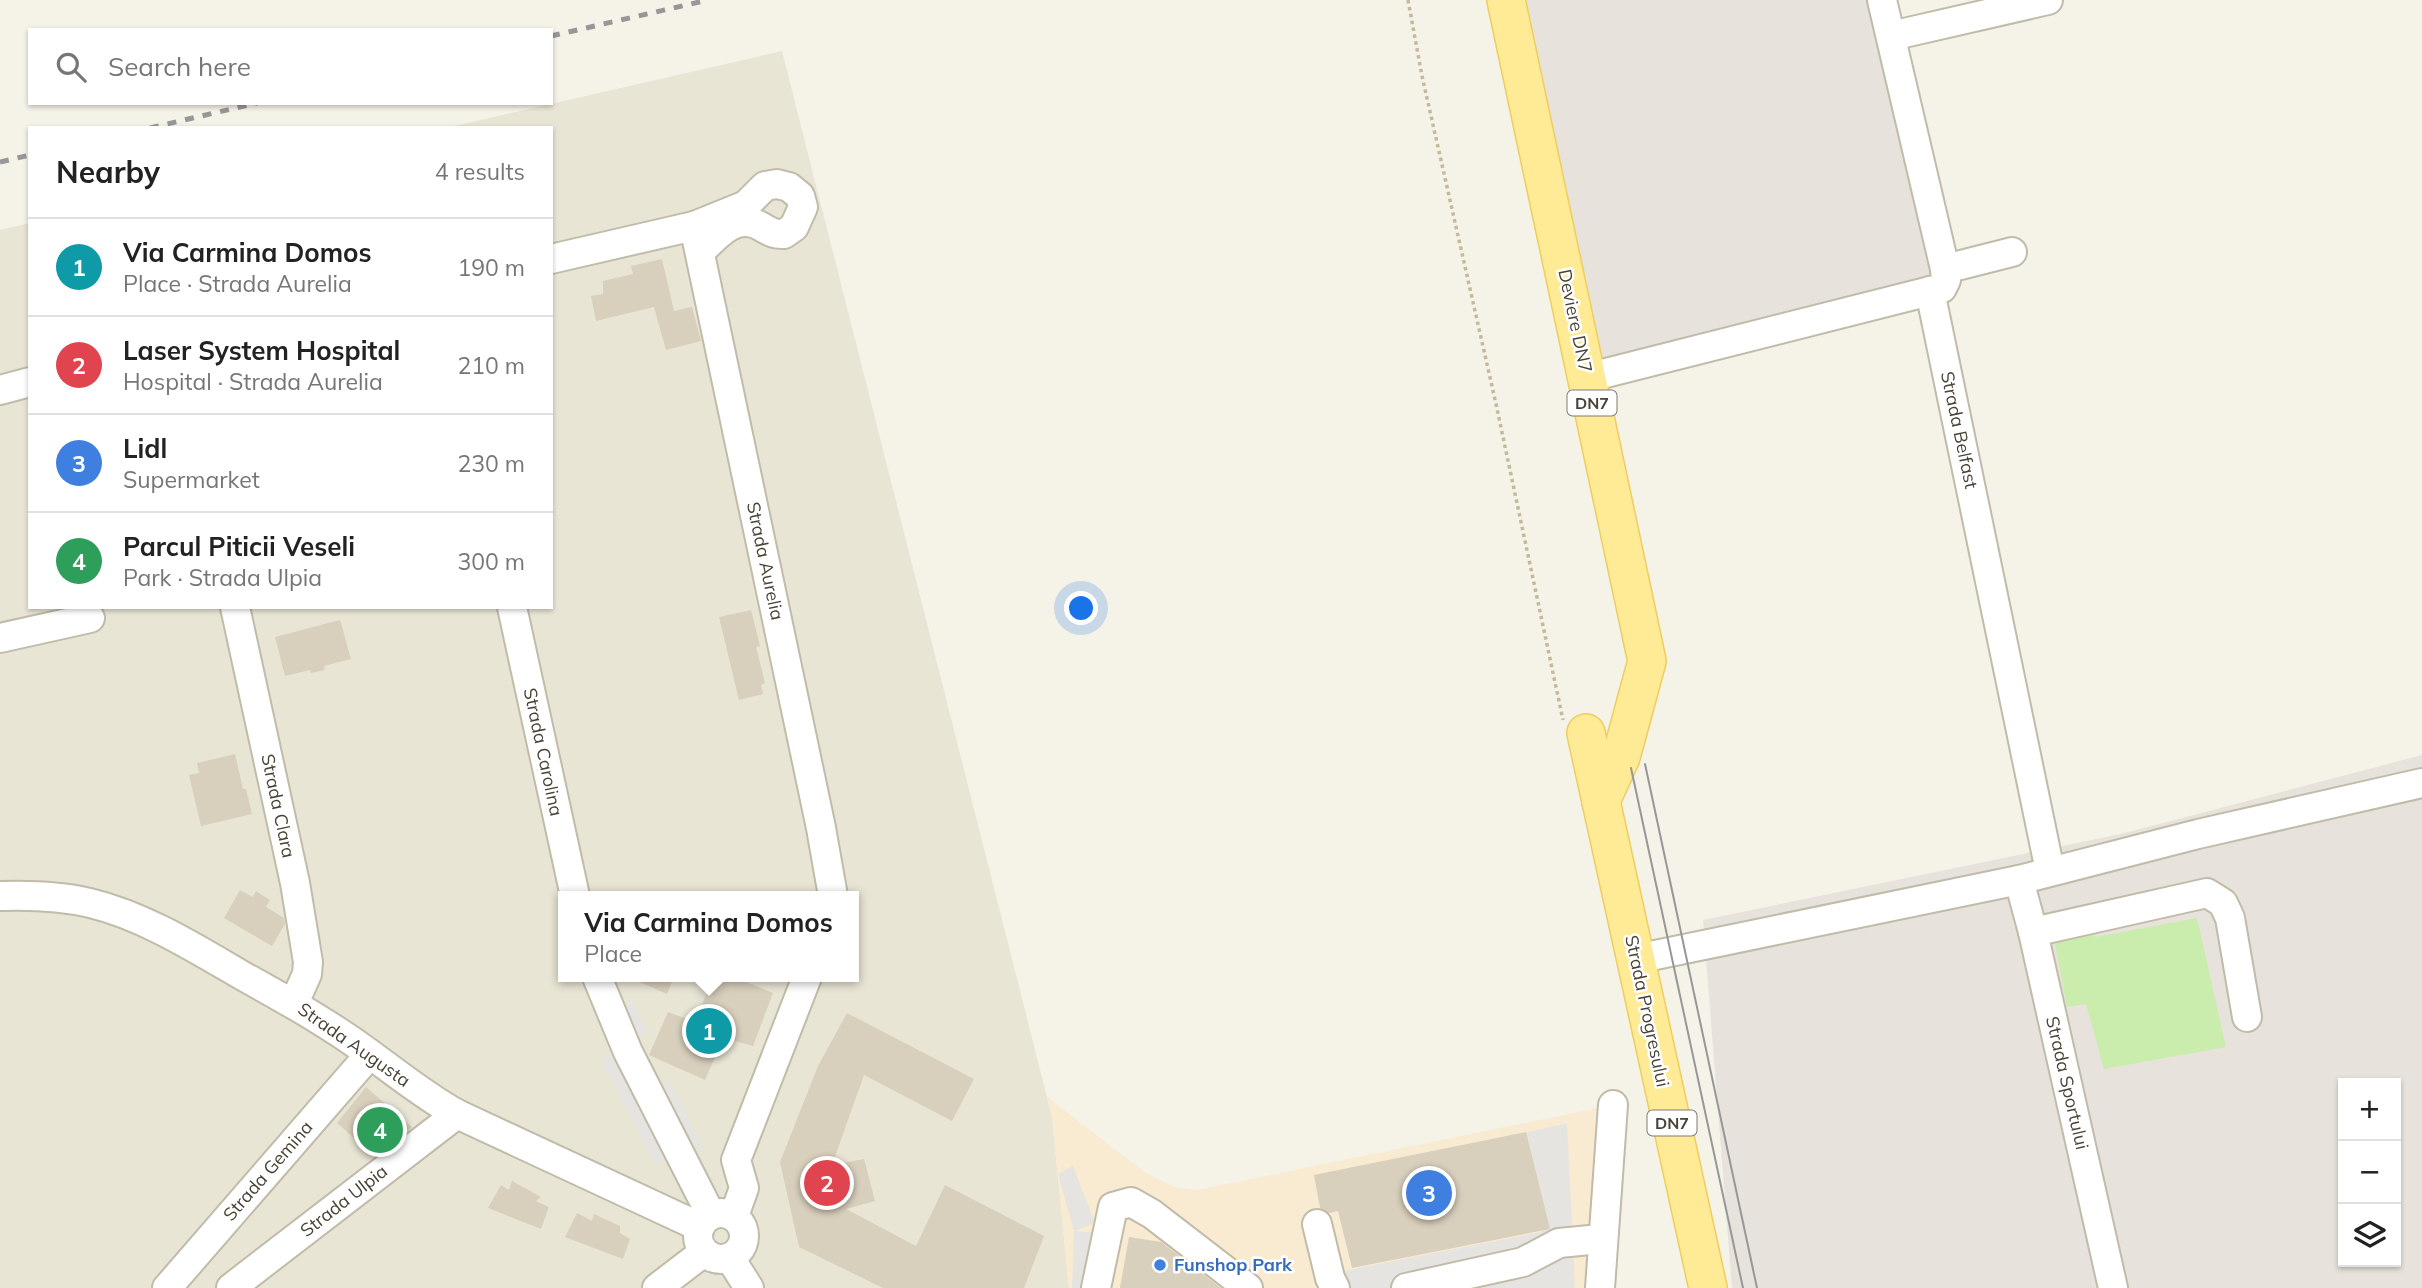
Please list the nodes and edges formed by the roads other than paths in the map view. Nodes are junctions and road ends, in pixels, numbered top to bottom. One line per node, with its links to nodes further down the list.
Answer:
1 (1506, 0): 17 (main road, Deviere DN7 / DN7)
2 (1882, 0): 4 (street, Strada Belfast)
3 (2048, 0): 4 (street)
4 (1891, 36): 7 (street, Strada Belfast)
5 (2012, 251): 7 (street)
6 (553, 259): 21 (street, Strada Aurelia)
7 (1938, 280): 8 (street); 18 (street, Strada Belfast)
8 (1602, 374)
9 (28, 383): 10 (street)
10 (0, 390)
11 (235, 609): 27 (street, Strada Clara)
12 (512, 609): 20 (street, Strada Carolina)
13 (90, 618): 14 (street)
14 (0, 638)
15 (1575, 728): 17 (main road, Strada Progresului / DN7)
16 (2422, 783): 18 (street)
17 (1601, 802): 24 (main road, Strada Progresului / DN7)
18 (2050, 871): 19 (street)
19 (2018, 880): 23 (street, Strada Sportului); 24 (street)
20 (574, 891)
21 (832, 891)
22 (0, 895): 27 (street, Strada Augusta)
23 (2033, 932): 28 (street); 45 (street, Strada Sportului)
24 (1636, 959): 44 (main road, Strada Progresului / DN7)
25 (598, 982): 33 (street)
26 (805, 982): 33 (street)
27 (294, 1003): 29 (street, Strada Augusta)
28 (2247, 1017)
29 (370, 1054): 31 (street, Strada Augusta); 35 (street, Strada Gemina)
30 (1613, 1105): 34 (street)
31 (457, 1114): 33 (street, Strada Augusta); 36 (street, Strada Ulpia)
32 (1317, 1224): 41 (street)
33 (716, 1234): 37 (street); 38 (street)
34 (1602, 1242): 42 (street); 43 (street)
35 (167, 1288)
36 (231, 1288)
37 (657, 1288)
38 (749, 1288)
39 (1096, 1288): 40 (street)
40 (1248, 1288)
41 (1335, 1288)
42 (1406, 1288)
43 (1600, 1288)
44 (1708, 1288)
45 (2113, 1288)

